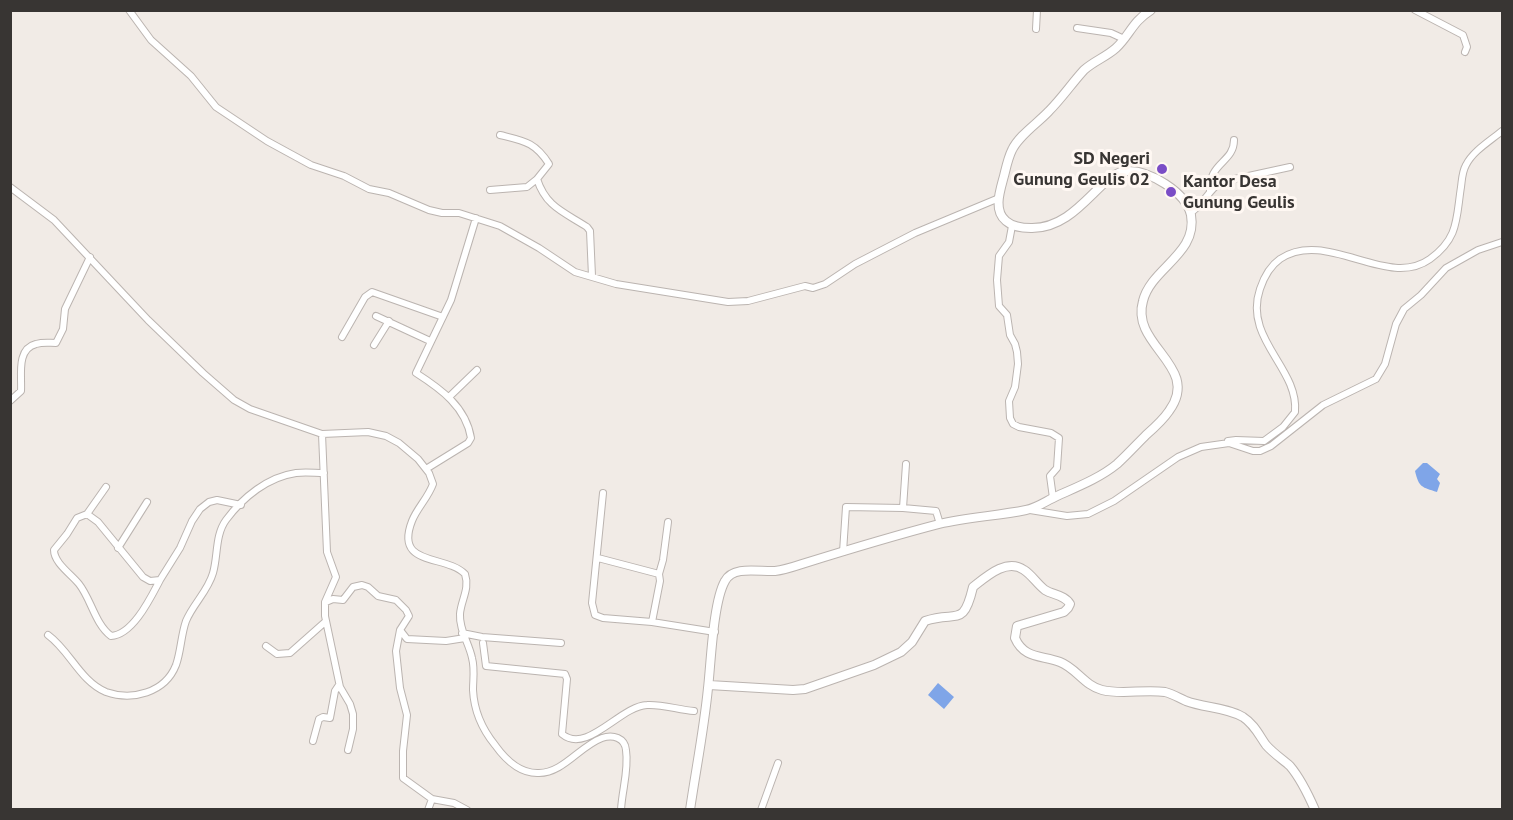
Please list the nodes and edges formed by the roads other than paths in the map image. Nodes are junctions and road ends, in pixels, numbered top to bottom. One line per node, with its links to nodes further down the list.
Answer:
1 (129, 10): 19 (street)
2 (1037, 10): 6 (street)
3 (1151, 10): 7 (main road)
4 (1415, 10): 8 (street)
5 (1077, 28): 7 (street)
6 (1036, 30)
7 (1124, 39): 17 (main road)
8 (1465, 52)
9 (1503, 131): 34 (street)
10 (500, 135): 13 (street)
11 (1234, 140): 16 (street)
12 (1290, 167): 16 (street)
13 (537, 179): 15 (street); 23 (street)
14 (10, 187): 22 (street)
15 (490, 190)
16 (1210, 192): 18 (street)
17 (999, 198): 20 (main road); 23 (street)
18 (1190, 213): 20 (main road); 40 (main road)
19 (476, 218): 23 (street); 25 (street)
20 (1012, 226): 40 (street)
21 (1503, 242): 34 (street)
22 (90, 257): 32 (street); 33 (street)
23 (592, 276)
24 (376, 316): 26 (street)
25 (443, 317): 27 (street); 28 (street)
26 (388, 321): 28 (street); 29 (street)
27 (342, 337)
28 (430, 341): 31 (street)
29 (374, 345)
30 (477, 370): 31 (street)
31 (449, 397): 36 (street)
32 (10, 401)
33 (322, 434): 36 (street); 37 (street)
34 (1222, 442): 44 (street)
35 (906, 464): 43 (street)
36 (426, 469): 59 (street)
37 (324, 473): 42 (street); 53 (street)
38 (106, 487): 45 (street)
39 (603, 493): 50 (street)
40 (1053, 498): 44 (main road)
41 (147, 502): 48 (street)
42 (241, 505): 52 (street); 58 (street)
43 (903, 508): 47 (street); 49 (street)
44 (1030, 510): 47 (main road)
45 (87, 514): 48 (street); 52 (street)
46 (668, 522): 51 (street)
47 (940, 524): 49 (main road)
48 (118, 548): 52 (street)
49 (843, 552): 57 (main road)
50 (598, 558): 51 (street); 55 (street)
51 (659, 574): 55 (street)
52 (160, 580)
53 (325, 602): 54 (street); 56 (street)
54 (325, 622): 62 (street); 63 (street)
55 (652, 622): 57 (street)
56 (400, 630): 59 (street); 71 (street)
57 (715, 632): 64 (main road)
58 (48, 635)
59 (464, 635): 61 (street); 67 (street)
60 (483, 643): 66 (street)
61 (561, 643)
62 (266, 646)
63 (339, 685): 68 (street); 69 (street)
64 (709, 685): 75 (main road); 77 (main road)
65 (694, 711): 66 (street)
66 (606, 726): 67 (street)
67 (609, 736): 74 (street)
68 (313, 741)
69 (348, 750)
70 (778, 763): 76 (street)
71 (432, 799): 72 (street); 73 (street)
72 (428, 810)
73 (467, 810)
74 (621, 810)
75 (690, 810)
76 (760, 810)
77 (1315, 810)

